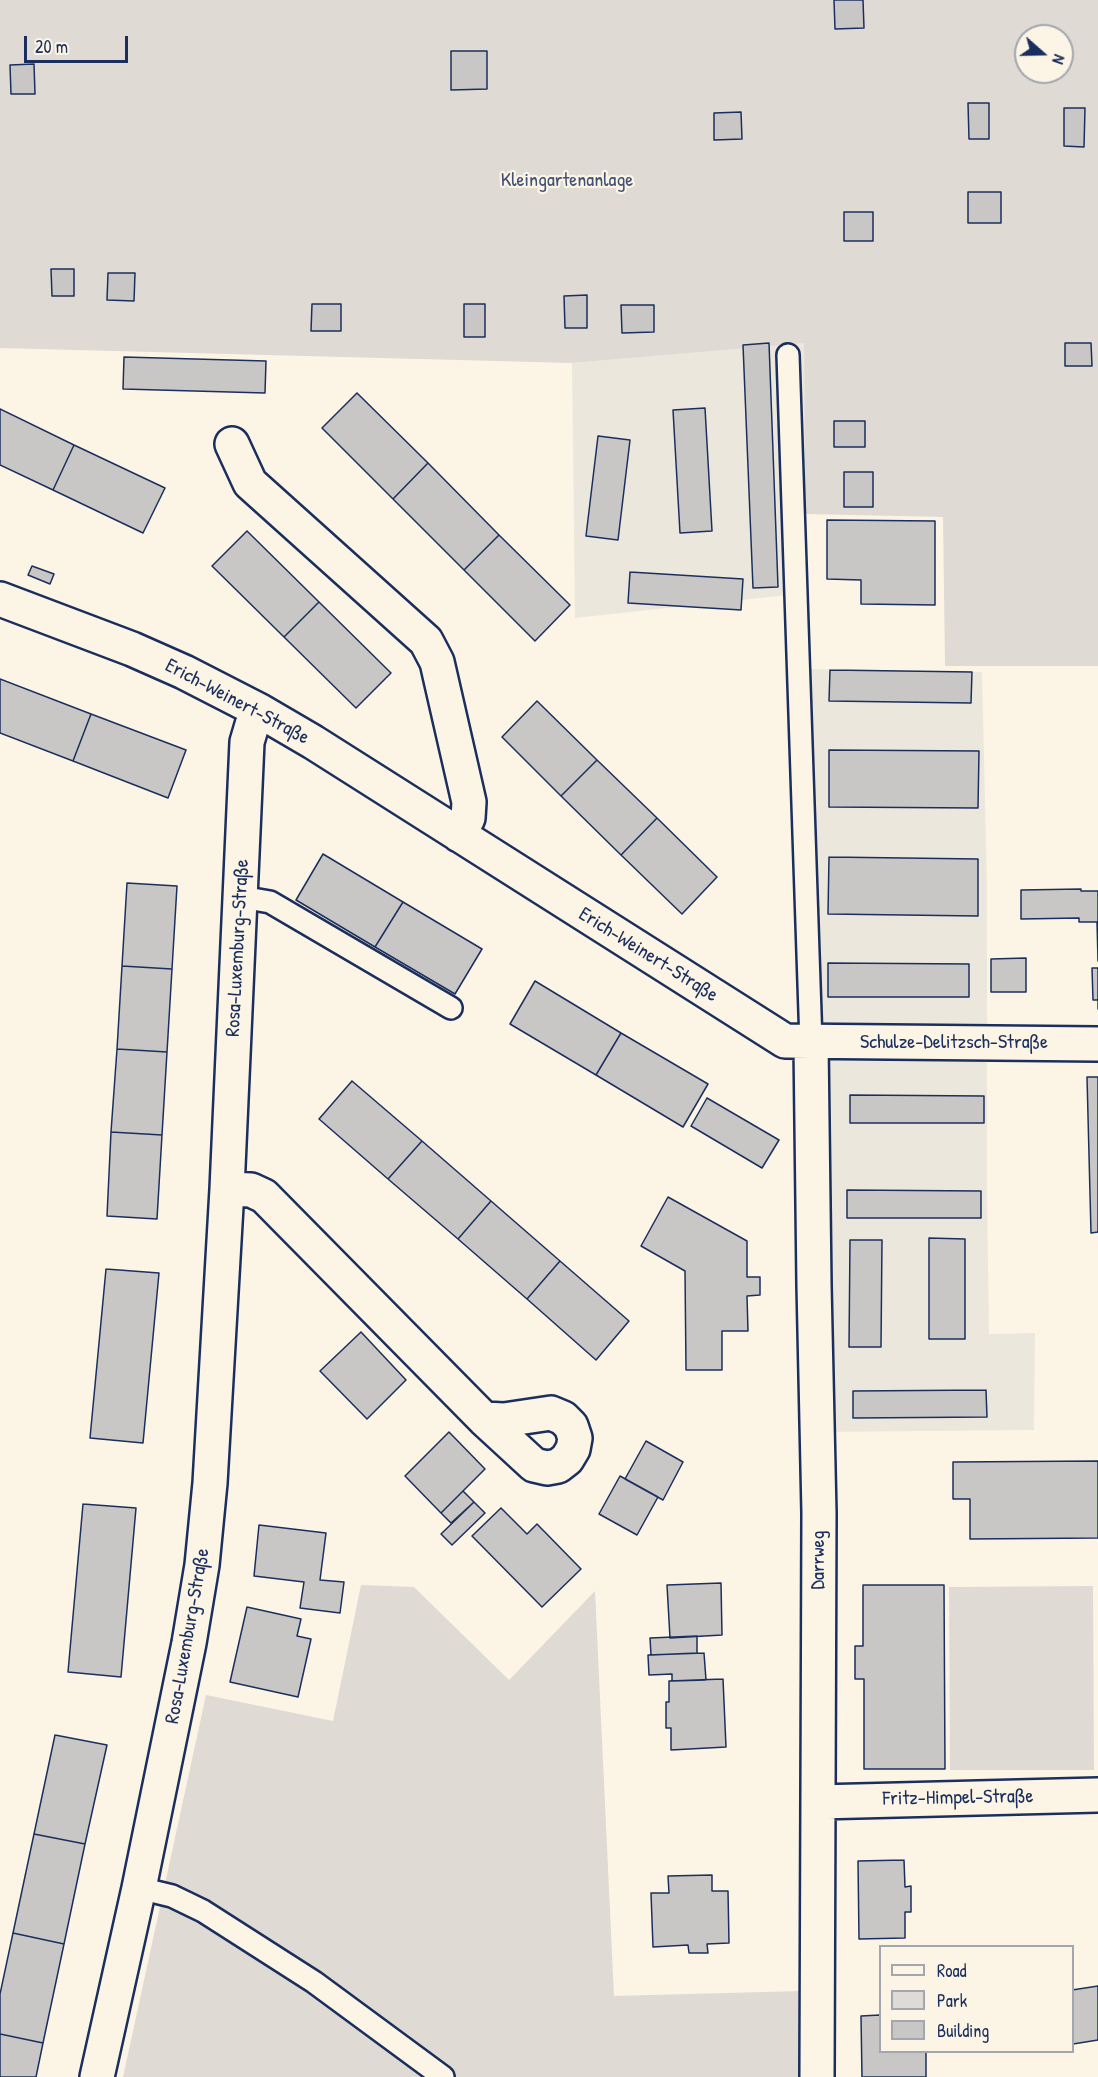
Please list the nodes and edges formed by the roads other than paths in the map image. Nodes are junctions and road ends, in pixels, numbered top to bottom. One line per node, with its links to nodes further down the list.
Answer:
1 (788, 355): 8 (lane)
2 (232, 444): 5 (street)
3 (0, 599): 4 (street, Erich-Weinert-Straße)
4 (260, 711): 5 (street, Erich-Weinert-Straße); 6 (street, Rosa-Luxemburg-Straße)
5 (459, 835): 8 (street, Erich-Weinert-Straße)
6 (241, 897): 7 (lane); 10 (street, Rosa-Luxemburg-Straße)
7 (451, 1008)
8 (811, 1043): 9 (street, Schulze-Delitzsch-Straße); 13 (street, Darrweg)
9 (1098, 1044)
10 (227, 1189): 11 (street); 14 (street, Rosa-Luxemburg-Straße)
11 (484, 1419)
12 (1098, 1795): 13 (street, Fritz-Himpel-Straße)
13 (818, 1802): 17 (street, Darrweg)
14 (139, 1888): 15 (street, Rosa-Luxemburg-Straße); 16 (lane)
15 (97, 2077)
16 (443, 2077)
17 (816, 2077)

